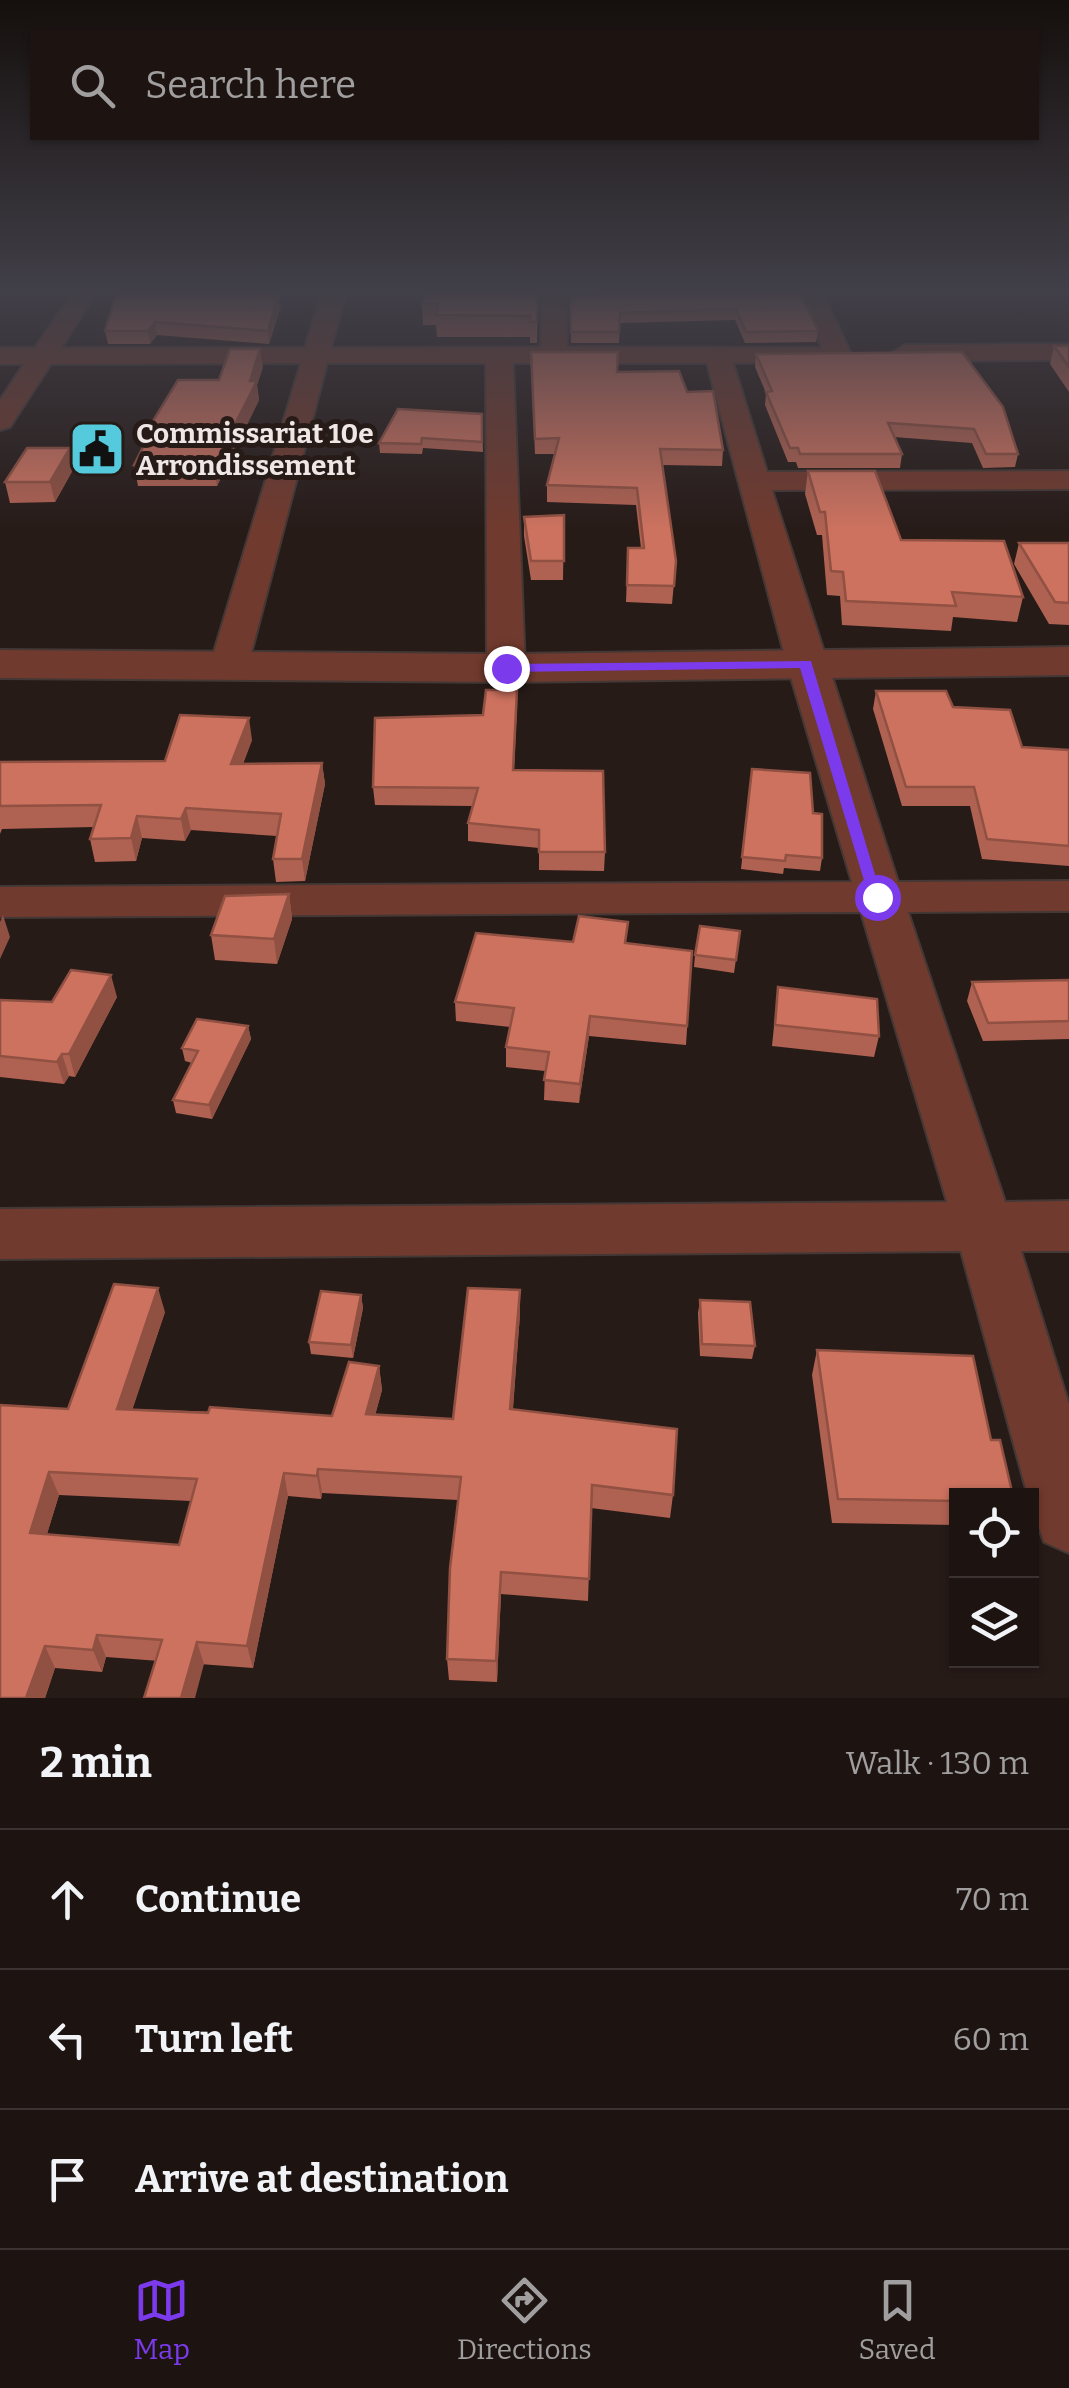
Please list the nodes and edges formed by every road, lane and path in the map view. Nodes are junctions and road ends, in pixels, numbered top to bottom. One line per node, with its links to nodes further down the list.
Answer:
1 (34, 371): 5 (street)
2 (311, 371): 11 (street)
3 (499, 371): 12 (street)
4 (723, 371): 6 (street)
5 (0, 421)
6 (755, 480): 7 (street); 10 (street)
7 (1069, 480)
8 (1069, 661): 10 (street)
9 (0, 664): 11 (street)
10 (806, 664): 12 (street); 14 (street)
11 (229, 665): 12 (street)
12 (506, 668)
13 (1069, 896): 14 (street)
14 (877, 897): 15 (street); 17 (street)
15 (0, 902)
16 (1069, 1226): 17 (street)
17 (984, 1228): 18 (street); 19 (street)
18 (0, 1234)
19 (1069, 1518)

